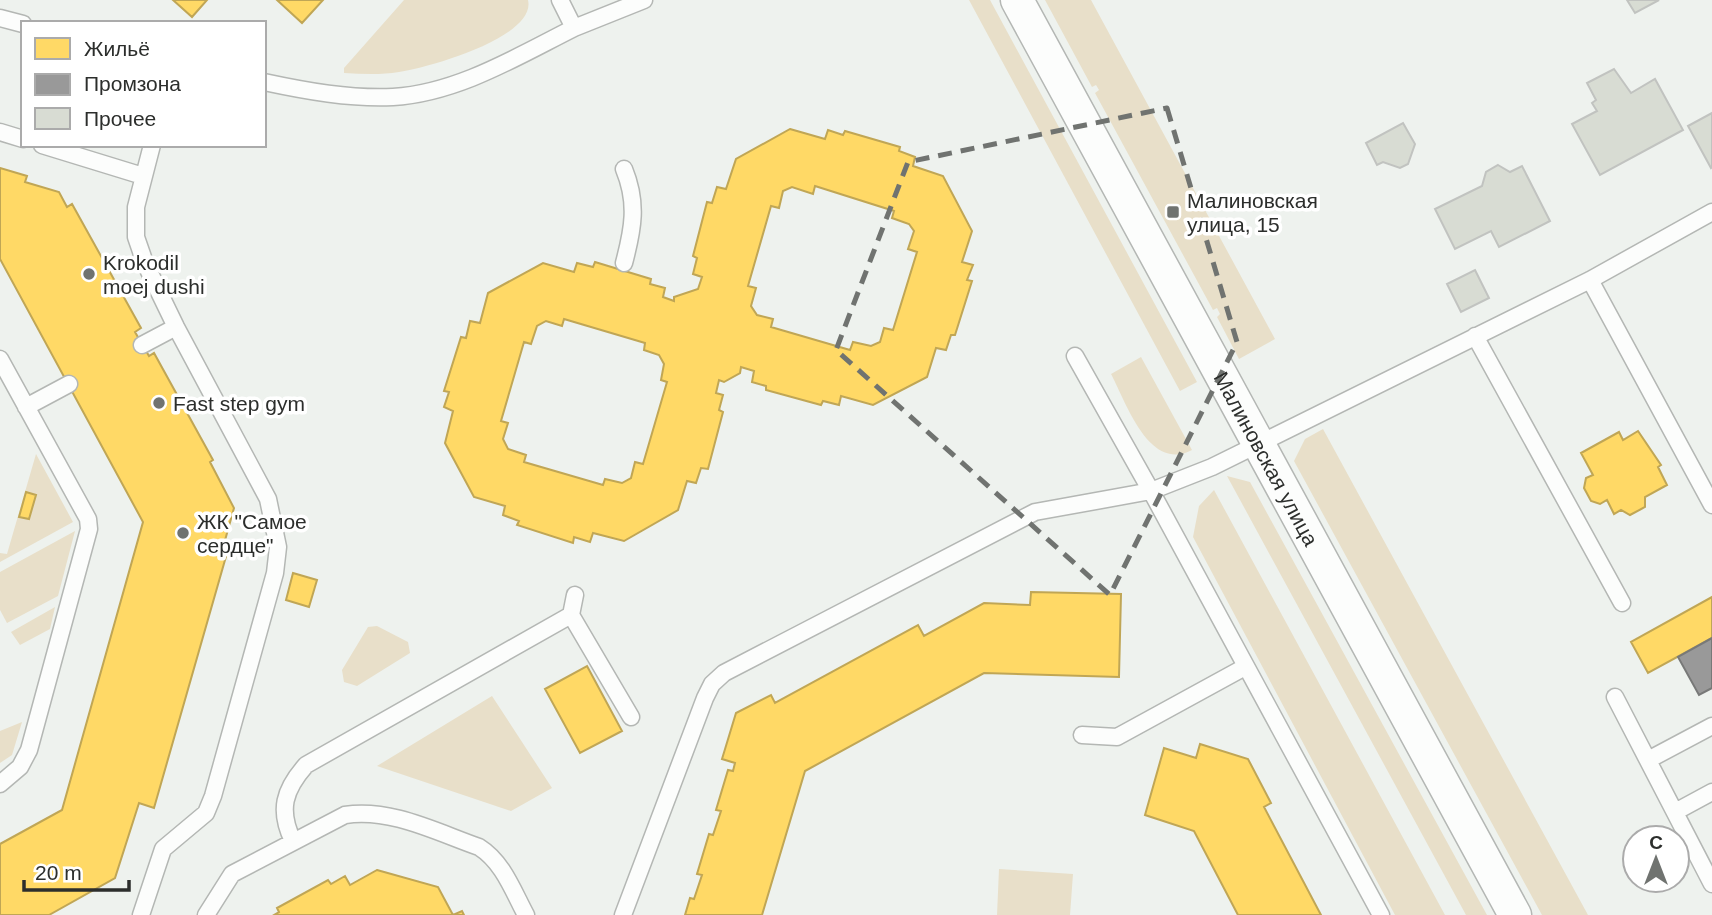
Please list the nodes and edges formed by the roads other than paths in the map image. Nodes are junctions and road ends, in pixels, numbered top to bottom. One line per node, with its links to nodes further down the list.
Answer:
1 (560, 0): 6 (lane)
2 (644, 0): 6 (lane)
3 (1017, 0): 24 (street, Малиновская улица)
4 (0, 18): 5 (lane)
5 (21, 23)
6 (574, 28): 7 (lane)
7 (266, 82)
8 (0, 132): 9 (lane)
9 (21, 138)
10 (49, 147): 13 (lane)
11 (151, 147): 13 (lane)
12 (624, 169): 15 (lane)
13 (143, 176): 17 (lane)
14 (1712, 212): 16 (lane)
15 (624, 263)
16 (1590, 280): 18 (lane); 26 (lane)
17 (176, 327): 19 (lane); 41 (lane)
18 (1475, 336): 24 (lane); 28 (lane)
19 (142, 345)
20 (1075, 356): 25 (lane)
21 (0, 359): 23 (lane)
22 (69, 384): 23 (lane)
23 (26, 407): 36 (lane)
24 (1258, 443): 25 (lane); 46 (street, Малиновская улица)
25 (1152, 491): 30 (lane); 44 (lane)
26 (1712, 505)
27 (575, 595): 29 (lane)
28 (1622, 603)
29 (571, 615): 32 (lane); 39 (lane)
30 (1245, 667): 34 (lane); 45 (lane)
31 (1615, 697): 35 (lane)
32 (631, 718)
33 (1712, 726): 35 (lane)
34 (1082, 736)
35 (1648, 760): 38 (lane)
36 (0, 785)
37 (1712, 792): 38 (lane)
38 (1675, 811): 40 (lane)
39 (293, 841): 42 (lane); 43 (lane)
40 (1712, 884)
41 (141, 915)
42 (206, 915)
43 (526, 915)
44 (623, 915)
45 (1381, 915)
46 (1515, 915)

